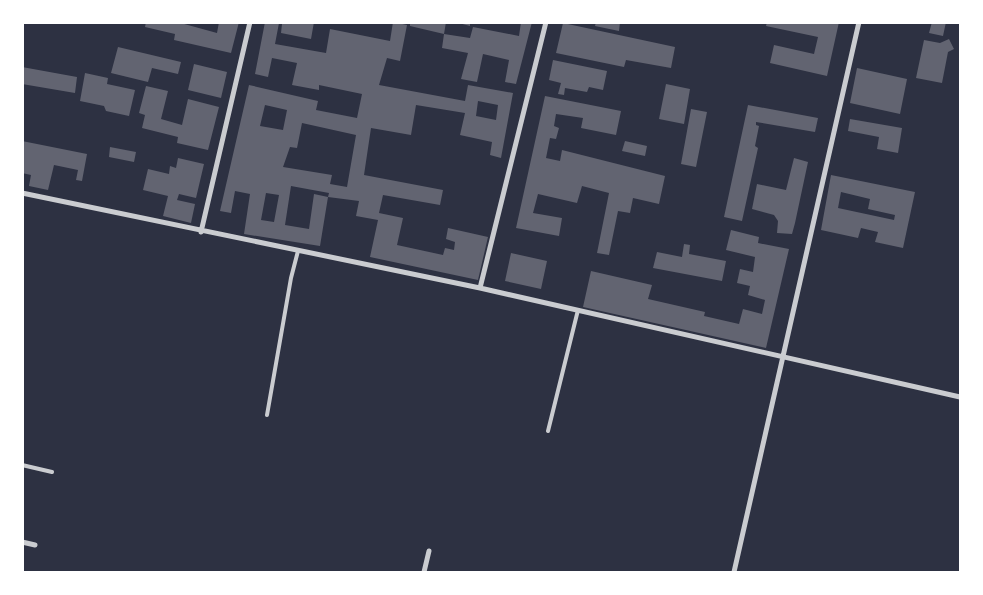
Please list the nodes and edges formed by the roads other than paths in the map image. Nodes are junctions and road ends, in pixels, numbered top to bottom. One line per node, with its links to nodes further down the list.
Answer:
1 (250, 22): 5 (street)
2 (546, 22): 7 (street)
3 (859, 22): 9 (street)
4 (22, 193): 5 (street)
5 (202, 232): 6 (street)
6 (298, 251): 7 (street); 11 (lane)
7 (480, 288): 8 (street)
8 (578, 310): 9 (street); 12 (lane)
9 (784, 357): 10 (street); 19 (street)
10 (960, 397)
11 (267, 415)
12 (548, 431)
13 (22, 465): 14 (lane)
14 (52, 472)
15 (22, 542): 16 (street)
16 (36, 545)
17 (429, 550): 18 (street)
18 (424, 572)
19 (734, 572)

